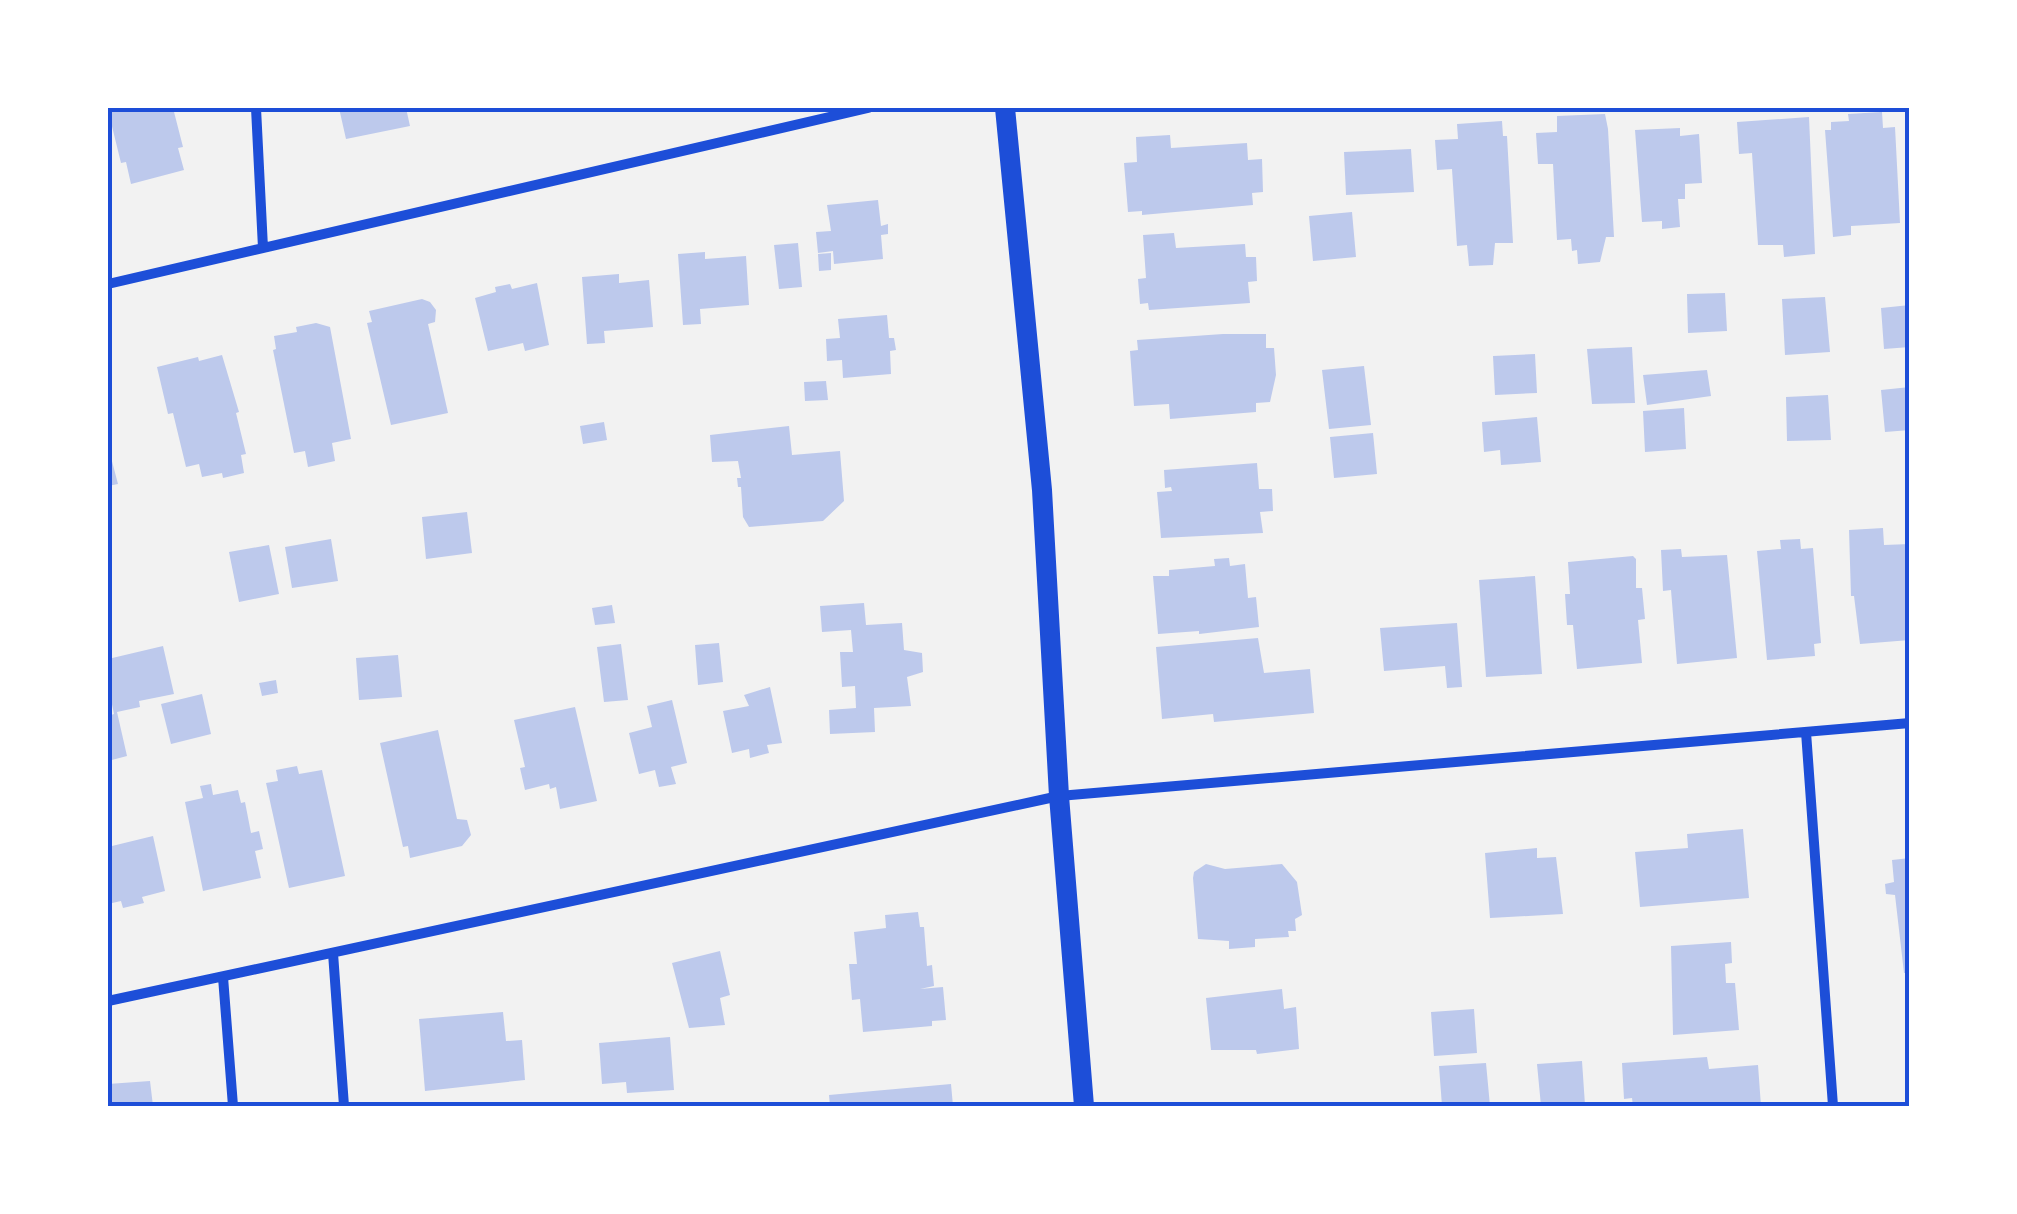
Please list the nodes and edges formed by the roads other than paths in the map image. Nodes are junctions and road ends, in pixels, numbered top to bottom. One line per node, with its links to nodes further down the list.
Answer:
1 (256, 108): 4 (street)
2 (868, 108): 4 (street)
3 (1005, 108): 8 (main road)
4 (263, 248): 5 (street)
5 (108, 284)
6 (1910, 723): 7 (street)
7 (1806, 732): 8 (street); 15 (street)
8 (1059, 796): 9 (street); 14 (main road)
9 (333, 953): 10 (street); 13 (street)
10 (222, 977): 11 (street); 12 (street)
11 (108, 1002)
12 (233, 1106)
13 (344, 1106)
14 (1084, 1106)
15 (1833, 1106)

